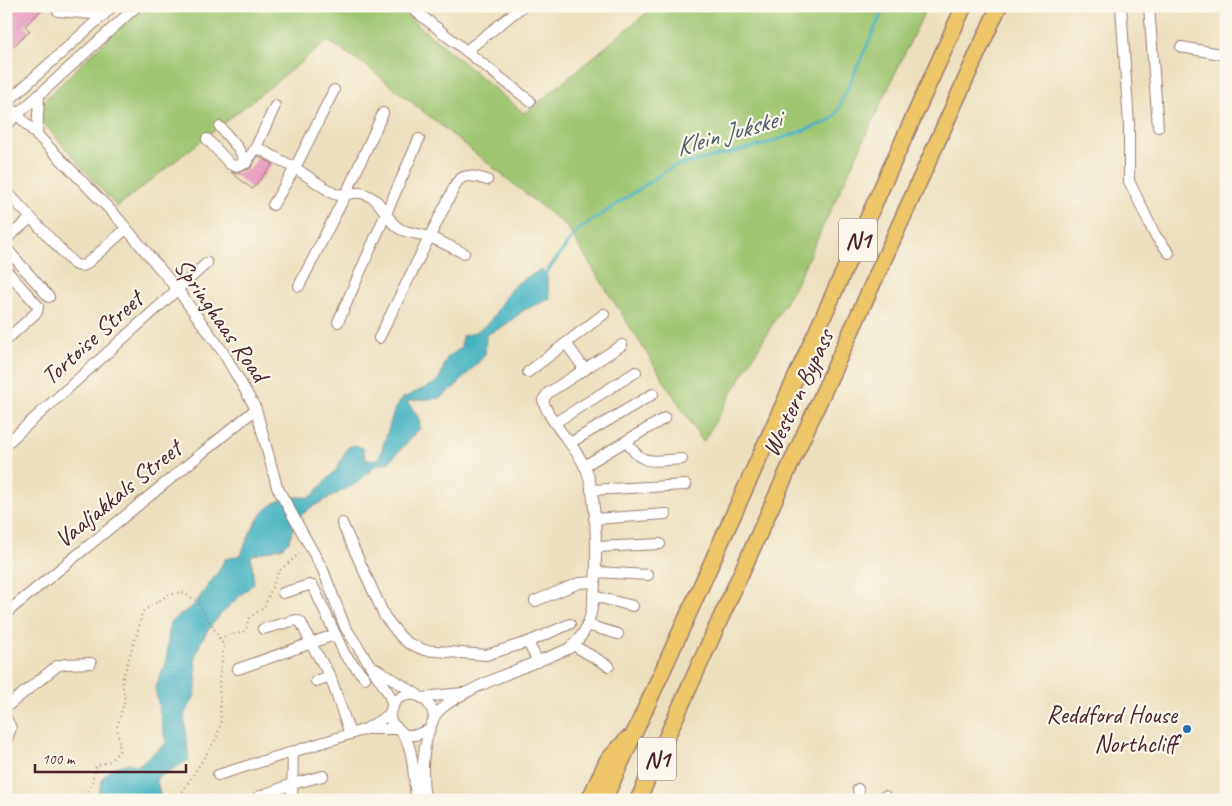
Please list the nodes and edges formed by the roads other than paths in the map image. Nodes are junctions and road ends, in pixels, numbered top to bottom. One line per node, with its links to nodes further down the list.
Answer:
1 (113, 6): 10 (street)
2 (137, 6): 15 (street)
3 (409, 6): 12 (street)
4 (524, 6): 12 (street)
5 (964, 6): 105 (highway, Western Bypass / N1)
6 (999, 6): 101 (highway, Western Bypass / N1)
7 (1121, 6): 40 (street)
8 (1150, 6): 22 (street)
9 (58, 11): 10 (street)
10 (104, 15): 17 (street)
11 (1181, 47): 13 (street)
12 (466, 51): 16 (street)
13 (1226, 55)
14 (334, 90): 29 (street)
15 (39, 96): 20 (street); 24 (street)
16 (530, 101)
17 (6, 103): 20 (street, Springhaas Road)
18 (275, 106): 27 (street)
19 (383, 113): 32 (street)
20 (18, 115): 21 (street); 24 (street, Springhaas Road)
21 (6, 126)
22 (1158, 127)
23 (220, 128): 28 (street)
24 (37, 136): 36 (street, Springhaas Road)
25 (207, 139): 28 (street)
26 (419, 139): 34 (street)
27 (256, 148): 28 (street); 29 (street)
28 (246, 163)
29 (295, 168): 32 (street); 33 (street)
30 (486, 180): 37 (street)
31 (6, 191): 35 (street)
32 (346, 194): 34 (street); 44 (street)
33 (272, 204)
34 (386, 212): 37 (street); 48 (street)
35 (32, 218): 36 (street); 38 (street)
36 (126, 229): 45 (street, Springhaas Road)
37 (429, 237): 41 (street); 49 (street)
38 (6, 239)
39 (6, 248): 46 (street)
40 (1169, 253)
41 (464, 254)
42 (207, 263): 45 (street, Tortoise Street)
43 (6, 270): 50 (street)
44 (299, 286)
45 (177, 289): 57 (street, Springhaas Road); 62 (street, Tortoise Street)
46 (50, 297)
47 (604, 314): 51 (street)
48 (338, 322)
49 (379, 338)
50 (6, 340)
51 (566, 343): 53 (street); 54 (street)
52 (622, 345): 53 (street)
53 (585, 370): 59 (street)
54 (528, 372)
55 (636, 372): 59 (street)
56 (653, 394): 61 (street)
57 (256, 408): 78 (street, Vaaljakkals Street); 89 (street, Springhaas Road)
58 (665, 418): 60 (street)
59 (556, 422): 61 (street)
60 (627, 441): 63 (street); 64 (street)
61 (570, 443): 64 (street)
62 (6, 444)
63 (682, 459)
64 (584, 466): 66 (street)
65 (686, 485): 66 (street)
66 (591, 490): 68 (street)
67 (666, 514): 68 (street)
68 (594, 519): 71 (street)
69 (342, 523): 84 (street)
70 (660, 544): 71 (street)
71 (596, 547): 73 (street)
72 (648, 575): 73 (street)
73 (596, 577): 75 (street); 76 (street)
74 (283, 593): 82 (street)
75 (593, 596): 77 (street); 80 (street)
76 (535, 601)
77 (633, 606)
78 (6, 613)
79 (570, 624): 84 (street)
80 (587, 625): 83 (street); 86 (street)
81 (264, 629): 85 (street)
82 (334, 634): 85 (street); 93 (street)
83 (618, 634)
84 (528, 642): 87 (street)
85 (311, 644): 91 (street); 92 (street)
86 (573, 645): 87 (street); 90 (street)
87 (538, 662): 95 (street)
88 (92, 663): 97 (street)
89 (370, 665): 96 (street); 98 (street, Springhaas Road)
90 (610, 666)
91 (238, 669)
92 (330, 676): 94 (street); 106 (street)
93 (365, 678)
94 (316, 682)
95 (464, 693): 96 (street); 99 (street)
96 (421, 697): 98 (street); 99 (street)
97 (6, 707)
98 (391, 710): 102 (street); 104 (street)
99 (434, 717): 103 (street)
100 (6, 718): 107 (street)
101 (676, 718): 118 (highway, Western Bypass / N1); 119 (highway)
102 (366, 729): 104 (street); 106 (street)
103 (428, 730): 104 (street); 115 (street)
104 (400, 732): 113 (street)
105 (634, 733): 116 (highway); 117 (highway, Western Bypass / N1)
106 (350, 734): 108 (street)
107 (6, 741)
108 (293, 752): 109 (street); 111 (street)
109 (218, 775)
110 (323, 776): 111 (street)
111 (292, 784): 112 (street); 114 (street)
112 (258, 797)
113 (416, 797)
114 (292, 800)
115 (425, 800)
116 (589, 800)
117 (604, 800)
118 (638, 800)
119 (645, 800)

